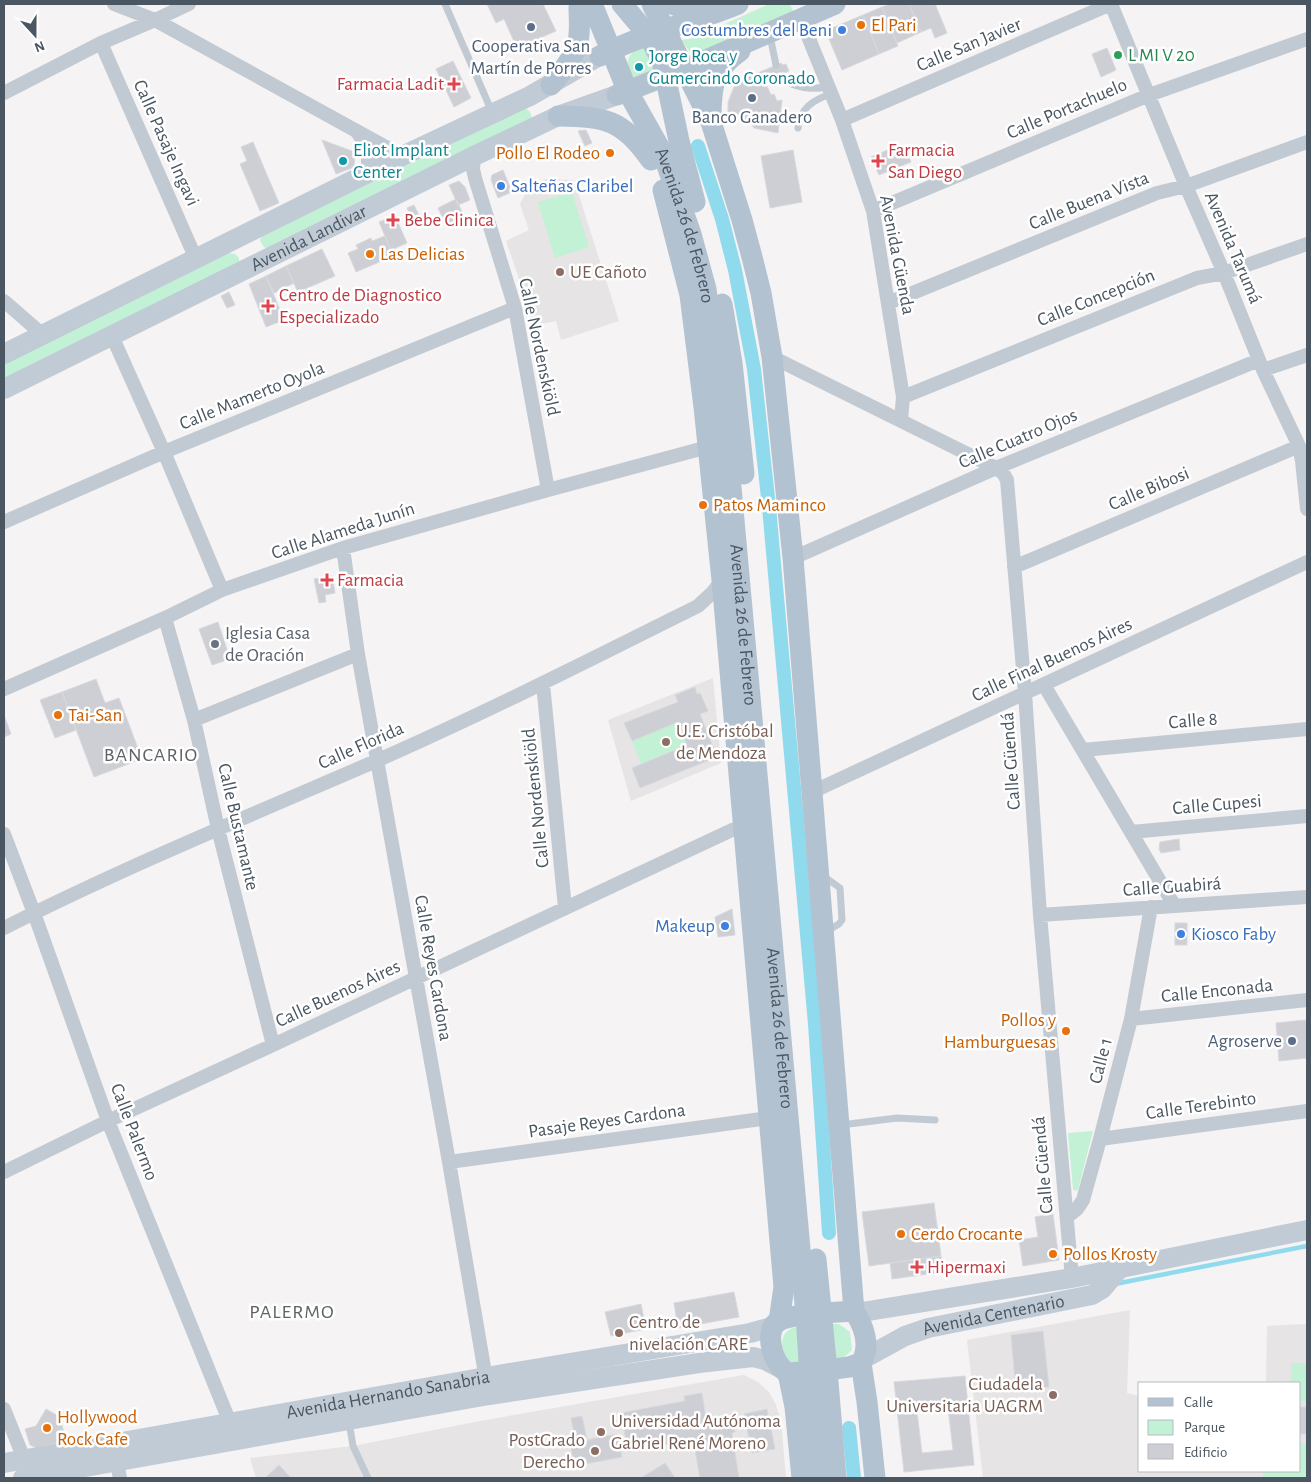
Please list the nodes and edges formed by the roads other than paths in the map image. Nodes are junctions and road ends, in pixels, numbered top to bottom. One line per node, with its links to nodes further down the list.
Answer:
1 (114, 4): 13 (street)
2 (189, 4): 13 (street)
3 (445, 4): 27 (lane)
4 (622, 4): 14 (main road, Avenida 26 de Febrero)
5 (652, 4): 14 (main road, Avenida 26 de Febrero)
6 (672, 4): 12 (main road)
7 (738, 4): 12 (main road)
8 (835, 4): 11 (main road)
9 (1111, 4): 26 (street, Avenida Tarumá); 29 (street, Calle San Javier)
10 (583, 5): 18 (main road, Avenida 26 de Febrero); 22 (main road)
11 (800, 11): 15 (main road); 23 (street, Avenida Güenda)
12 (714, 14): 14 (main road)
13 (155, 20): 17 (street); 32 (street)
14 (656, 33): 18 (main road); 20 (main road, Avenida 26 de Febrero)
15 (767, 34): 19 (lane); 20 (main road); 30 (main road)
16 (1307, 39): 26 (street, Calle Portachuelo)
17 (101, 43): 24 (street); 44 (street, Calle Pasaje Ingavi)
18 (605, 54): 22 (street, Avenida Landivar); 25 (main road, Avenida 26 de Febrero)
19 (776, 65)
20 (675, 72): 25 (main road); 30 (main road, Avenida 26 de Febrero); 113 (main road, Avenida 26 de Febrero)
21 (782, 77): 23 (lane)
22 (551, 85): 27 (street, Avenida Landivar)
23 (830, 91): 29 (street, Avenida Güenda); 31 (lane)
24 (4, 93)
25 (622, 94): 28 (street, Avenida Landivar); 36 (main road, Avenida 26 de Febrero); 113 (main road, Avenida 26 de Febrero)
26 (1149, 95): 38 (street, Avenida Tarumá); 39 (street, Calle Portachuelo)
27 (492, 113): 34 (street, Avenida Landivar)
28 (558, 116): 35 (street, Avenida Landivar); 36 (main road)
29 (842, 120): 39 (street, Avenida Güenda)
30 (711, 122): 55 (main road, Avenida 26 de Febrero)
31 (798, 128)
32 (356, 131): 34 (street); 37 (street)
33 (1307, 142): 38 (street, Calle Buena Vista)
34 (402, 156): 37 (street, Avenida Landivar)
35 (474, 156): 43 (street, Avenida Landivar); 49 (street, Calle Nordenskiöld)
36 (650, 160): 60 (main road, Avenida 26 de Febrero)
37 (367, 174): 40 (street, Avenida Landivar)
38 (1186, 186): 46 (street, Avenida Tarumá); 48 (street, Calle Buena Vista)
39 (873, 211): 48 (street, Avenida Güenda)
40 (256, 228): 41 (street, Avenida Landivar); 43 (street)
41 (230, 241): 44 (street, Avenida Landivar); 45 (street)
42 (1307, 244): 46 (street, Calle Concepción)
43 (271, 257): 45 (street, Avenida Landivar)
44 (196, 259): 50 (street, Avenida Landivar)
45 (245, 269): 51 (street, Avenida Landivar)
46 (1224, 273): 54 (street, Avenida Tarumá); 57 (street, Calle Concepción)
47 (4, 301): 50 (street)
48 (888, 303): 57 (street, Avenida Güenda)
49 (516, 308): 61 (street, Calle Mamerto Oyola); 64 (street, Calle Nordenskiöld)
50 (43, 335): 52 (street, Avenida Landivar)
51 (112, 336): 56 (street, Avenida Landivar); 61 (street)
52 (4, 354)
53 (1307, 355): 54 (street, Calle Cuatro Ojos)
54 (1261, 365): 59 (street, Avenida Tarumá); 63 (street, Calle Cuatro Ojos)
55 (773, 368): 58 (street); 68 (main road, Avenida 26 de Febrero)
56 (4, 389)
57 (903, 397): 58 (street, Avenida Güenda)
58 (901, 420): 63 (street)
59 (1299, 446): 62 (street, Avenida Tarumá); 70 (street, Calle Bibosi)
60 (708, 447): 64 (street, Calle Alameda Junín); 71 (main road, Avenida 26 de Febrero)
61 (164, 452): 66 (street, Calle Mamerto Oyola); 72 (street)
62 (1305, 460): 65 (street, Avenida Tarumá)
63 (996, 468): 68 (street, Calle Cuatro Ojos); 70 (street, Calle Güendá)
64 (548, 490): 67 (street, Calle Alameda Junín)
65 (1307, 509)
66 (4, 522)
67 (343, 548): 72 (street, Calle Alameda Junín); 74 (street, Calle Reyes Cardona)
68 (793, 558): 83 (main road, Avenida 26 de Febrero)
69 (1307, 562): 76 (street, Calle Final Buenos Aires)
70 (1014, 567): 78 (street, Calle Güendá)
71 (722, 580): 75 (street, Calle Florida); 85 (main road, Avenida 26 de Febrero)
72 (222, 590): 73 (street, Calle Alameda Junín)
73 (165, 618): 77 (street, Calle Alameda Junín); 79 (street, Calle Bustamante)
74 (358, 654): 79 (street); 82 (street, Calle Reyes Cardona)
75 (543, 684): 82 (street, Calle Florida); 92 (street, Calle Nordenskiöld)
76 (1044, 684): 78 (street, Calle Final Buenos Aires); 81 (street)
77 (4, 689)
78 (1025, 693): 83 (street, Calle Final Buenos Aires); 94 (street, Calle Güendá)
79 (194, 720): 86 (street, Calle Bustamante)
80 (1307, 729): 81 (street, Calle 8)
81 (1083, 750): 87 (street)
82 (378, 760): 86 (street, Calle Florida); 96 (street, Calle Reyes Cardona)
83 (812, 792): 104 (main road, Avenida 26 de Febrero)
84 (1307, 816): 87 (street, Calle Cupesi)
85 (743, 828): 92 (street, Calle Buenos Aires); 101 (main road, Avenida 26 de Febrero)
86 (218, 829): 93 (street, Calle Florida); 99 (street, Calle Bustamante)
87 (1131, 832): 90 (street)
88 (4, 834): 93 (street, Calle Palermo)
89 (1307, 896): 90 (street, Calle Guabirá)
90 (1174, 905): 91 (street, Calle Guabirá)
91 (1150, 907): 94 (street, Calle Guabirá); 98 (street, Calle 1)
92 (565, 908): 96 (street, Calle Buenos Aires)
93 (34, 913): 95 (street, Calle Florida); 102 (street, Calle Palermo)
94 (1040, 916): 108 (street, Calle Güendá)
95 (4, 928)
96 (416, 978): 99 (street, Calle Buenos Aires); 106 (street, Calle Reyes Cardona)
97 (1307, 1000): 98 (street, Calle Enconada)
98 (1131, 1019): 105 (street, Calle 1)
99 (273, 1045): 102 (street, Calle Buenos Aires)
100 (1307, 1111): 105 (street, Calle Terebinto)
101 (769, 1118): 106 (street, Pasaje Reyes Cardona); 114 (main road, Avenida 26 de Febrero)
102 (108, 1120): 107 (street, Calle Buenos Aires); 123 (street, Calle Palermo)
103 (935, 1120): 104 (lane)
104 (838, 1125): 112 (main road, Avenida 26 de Febrero)
105 (1100, 1139): 108 (street, Calle 1)
106 (449, 1162): 120 (street, Calle Reyes Cardona)
107 (4, 1172)
108 (1067, 1216): 110 (street, Calle Güendá)
109 (1307, 1230): 111 (street, Avenida Centenario)
110 (1072, 1278): 111 (street, Avenida Centenario); 112 (street, Avenida Centenario)
111 (1111, 1279): 116 (street, Avenida Centenario)
112 (855, 1312): 113 (main road); 116 (main road, Avenida 26 de Febrero)
113 (814, 1315): 114 (main road); 119 (main road, Avenida 26 de Febrero)
114 (775, 1324): 115 (street, Avenida Hernando Sanabria); 118 (main road, Avenida 26 de Febrero)
115 (696, 1341): 117 (street); 120 (street, Avenida Hernando Sanabria)
116 (862, 1361): 119 (main road); 131 (main road)
117 (699, 1363): 118 (street, Avenida Hernando Sanabria); 120 (street, Avenida Hernando Sanabria)
118 (785, 1371): 119 (main road); 128 (main road)
119 (818, 1371): 129 (main road, Avenida 26 de Febrero); 130 (main road, Avenida 26 de Febrero)
120 (487, 1386): 122 (street, Avenida Hernando Sanabria)
121 (4, 1409): 126 (street)
122 (348, 1411): 123 (street, Avenida Hernando Sanabria); 127 (lane)
123 (233, 1432): 124 (street, Avenida Hernando Sanabria)
124 (116, 1461): 126 (street, Avenida Hernando Sanabria)
125 (4, 1463): 126 (street, Avenida Hernando Sanabria)
126 (24, 1469)
127 (368, 1478)
128 (802, 1478)
129 (819, 1478)
130 (836, 1478)
131 (875, 1478)

